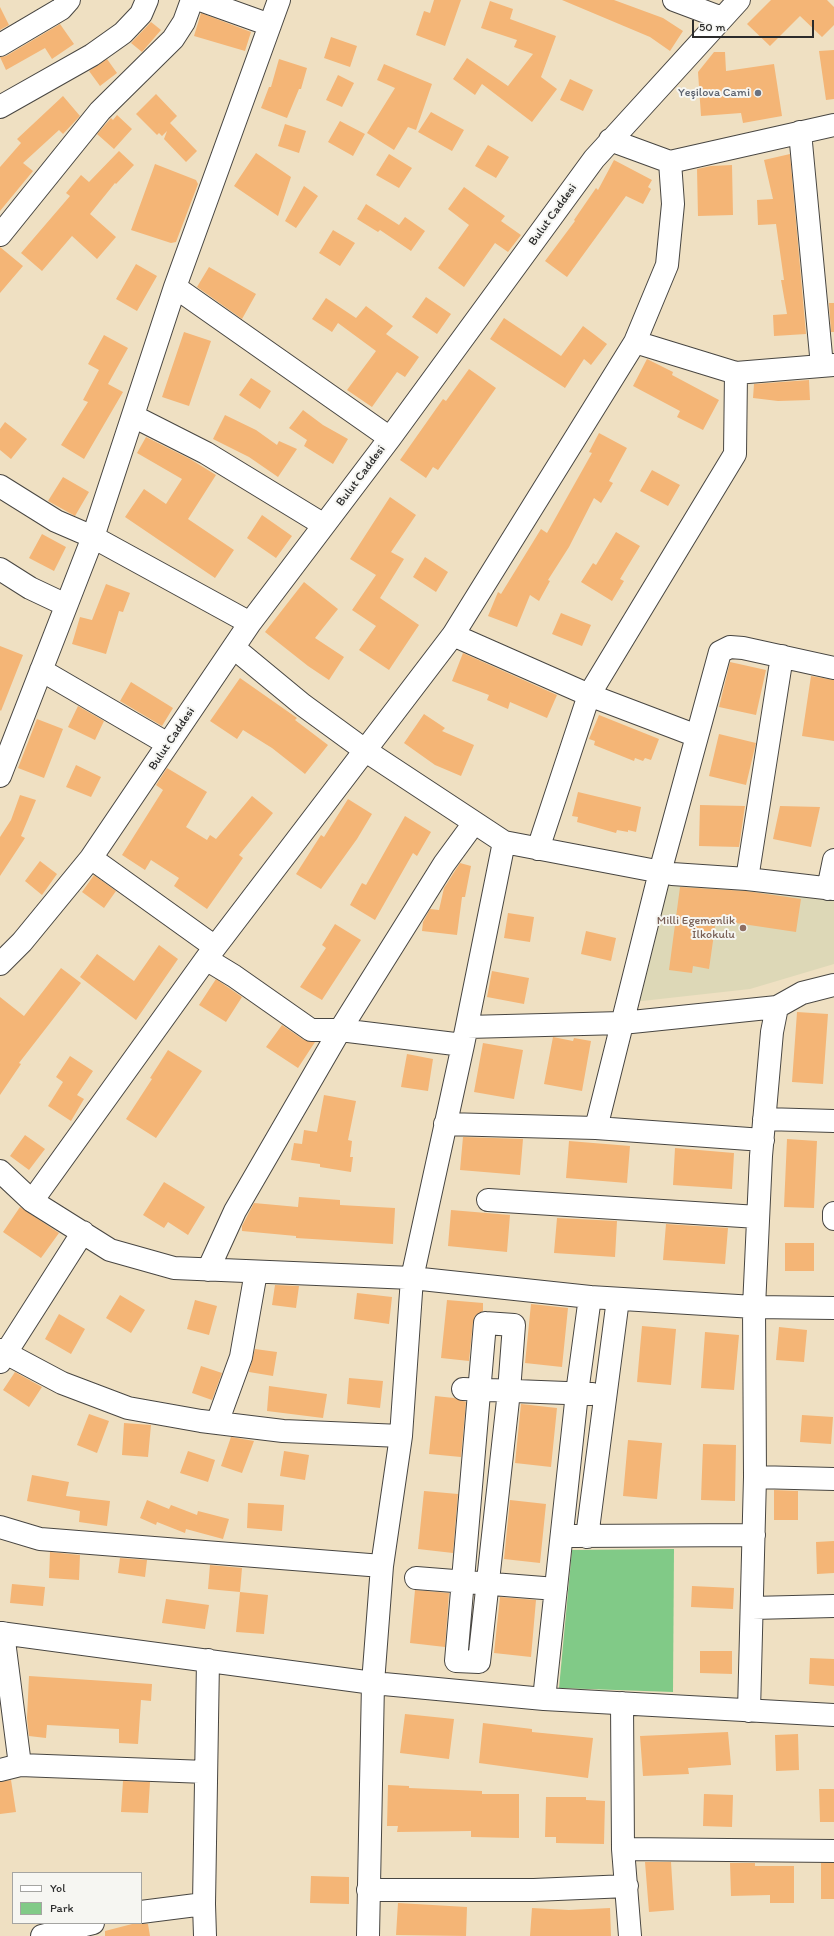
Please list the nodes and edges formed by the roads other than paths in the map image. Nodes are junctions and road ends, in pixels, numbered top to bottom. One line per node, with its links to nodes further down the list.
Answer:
1 (69, 0): 10 (street)
2 (148, 0): 11 (street)
3 (192, 0): 16 (street)
4 (200, 0): 9 (street)
5 (279, 0): 9 (street)
6 (674, 0): 8 (street)
7 (739, 0): 8 (street, Bulut Caddesi)
8 (722, 18): 14 (street, Bulut Caddesi)
9 (270, 25): 17 (street)
10 (0, 45)
11 (0, 107)
12 (834, 126): 13 (street)
13 (800, 132): 15 (street); 19 (street)
14 (610, 140): 15 (street); 22 (street, Bulut Caddesi)
15 (670, 162): 18 (street)
16 (0, 235)
17 (175, 287): 21 (street); 22 (street)
18 (635, 342): 20 (street); 29 (street)
19 (828, 365): 20 (street)
20 (736, 373): 34 (street)
21 (133, 416): 24 (street); 25 (street)
22 (390, 438): 24 (street, Bulut Caddesi)
23 (0, 486): 25 (street)
24 (324, 525): 28 (street, Bulut Caddesi)
25 (93, 537): 27 (street); 28 (street)
26 (0, 569): 27 (street)
27 (66, 606): 33 (street)
28 (250, 623): 30 (street, Bulut Caddesi)
29 (453, 635): 34 (street); 38 (street)
30 (234, 648): 36 (street, Bulut Caddesi); 38 (street)
31 (782, 656): 32 (street); 35 (street); 46 (street)
32 (834, 668)
33 (41, 670): 36 (street); 37 (street)
34 (589, 695): 35 (street); 42 (street)
35 (697, 736): 45 (street)
36 (168, 744): 43 (street, Bulut Caddesi)
37 (5, 751): 39 (street)
38 (366, 751): 40 (street); 48 (street)
39 (0, 776)
40 (474, 823): 41 (street); 53 (street)
41 (504, 842): 42 (street); 54 (street)
42 (538, 849): 45 (street)
43 (90, 858): 48 (street); 49 (street, Bulut Caddesi)
44 (834, 860): 47 (street)
45 (660, 872): 46 (street); 52 (street)
46 (747, 879): 47 (street)
47 (831, 889)
48 (211, 953): 53 (street); 61 (street)
49 (0, 964)
50 (834, 985): 51 (street)
51 (777, 1007): 52 (street); 58 (street)
52 (622, 1023): 54 (street); 57 (street)
53 (340, 1030): 54 (street); 66 (street)
54 (465, 1036): 56 (street)
55 (834, 1121): 58 (street)
56 (445, 1124): 57 (street); 68 (street)
57 (596, 1128): 58 (street)
58 (764, 1130): 63 (street)
59 (0, 1171): 61 (street)
60 (488, 1200): 63 (street)
61 (32, 1201): 65 (street)
62 (834, 1213): 64 (street)
63 (758, 1217): 71 (street)
64 (834, 1219)
65 (82, 1232): 66 (street); 73 (street)
66 (208, 1270): 67 (street)
67 (256, 1272): 68 (street); 78 (street)
68 (412, 1278): 69 (street); 79 (street)
69 (590, 1297): 70 (street); 76 (street)
70 (618, 1299): 71 (street); 77 (street)
71 (754, 1307): 72 (street); 80 (street)
72 (834, 1308)
73 (2, 1355): 78 (street)
74 (472, 1389): 75 (street); 75 (street); 88 (street)
75 (509, 1391): 76 (street); 89 (street)
76 (577, 1393): 77 (street); 83 (street)
77 (606, 1395): 85 (street)
78 (217, 1423): 79 (street)
79 (401, 1436): 86 (street)
80 (755, 1477): 81 (street); 84 (street)
81 (834, 1479)
82 (0, 1527): 86 (street)
83 (563, 1536): 85 (street); 90 (street)
84 (754, 1536): 85 (street); 92 (street)
85 (587, 1537)
86 (382, 1566): 95 (street)
87 (416, 1578): 88 (street)
88 (463, 1582): 89 (street); 89 (street)
89 (488, 1584): 90 (street)
90 (556, 1589): 96 (street)
91 (834, 1606): 92 (street)
92 (752, 1608): 98 (street)
93 (1, 1633): 94 (street); 100 (street)
94 (208, 1660): 95 (street); 101 (street)
95 (374, 1684): 96 (street); 105 (street)
96 (544, 1699): 97 (street)
97 (622, 1702): 98 (street); 102 (street)
98 (749, 1711): 99 (street)
99 (834, 1715)
100 (10, 1767): 101 (street)
101 (206, 1772): 106 (street)
102 (623, 1849): 103 (street); 104 (street)
103 (834, 1852)
104 (627, 1886): 105 (street); 112 (street)
105 (368, 1890): 111 (street)
106 (204, 1904): 107 (street); 110 (street)
107 (142, 1912)
108 (89, 1924): 109 (street)
109 (42, 1936)
110 (205, 1936)
111 (368, 1936)
112 (630, 1936)

